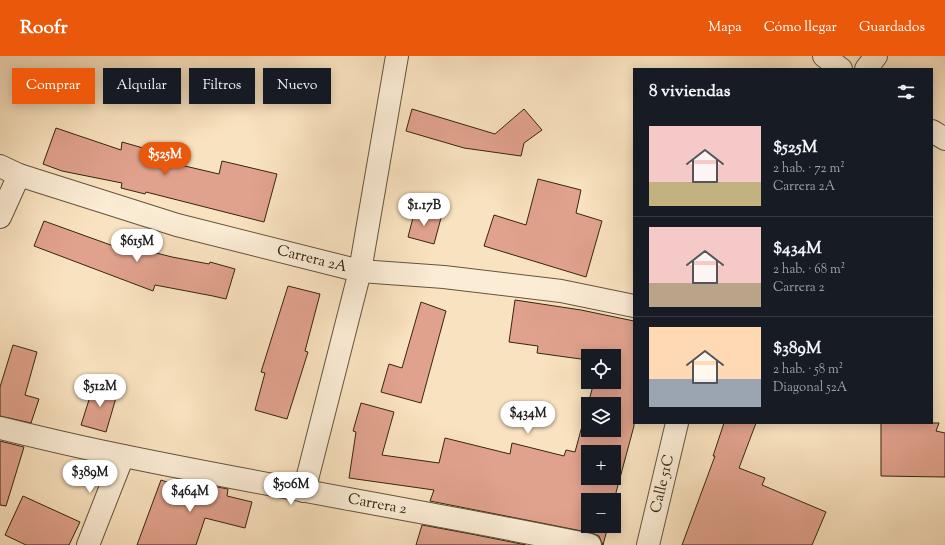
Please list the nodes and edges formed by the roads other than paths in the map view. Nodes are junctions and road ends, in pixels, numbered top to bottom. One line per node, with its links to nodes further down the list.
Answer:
1 (397, 56): 10 (street)
2 (824, 56): 4 (street)
3 (876, 56): 5 (street)
4 (840, 68)
5 (867, 68)
6 (933, 132): 7 (street)
7 (945, 139)
8 (10, 170): 9 (street); 10 (street, Carrera 2A)
9 (0, 217)
10 (360, 272): 11 (street, Carrera 2A); 15 (street)
11 (633, 306)
12 (677, 424): 18 (street, Calle 51C)
13 (0, 428): 14 (street, Carrera 2)
14 (123, 456): 15 (street, Carrera 2); 16 (street)
15 (304, 491): 17 (street, Carrera 2)
16 (88, 545)
17 (590, 545)
18 (648, 545)

